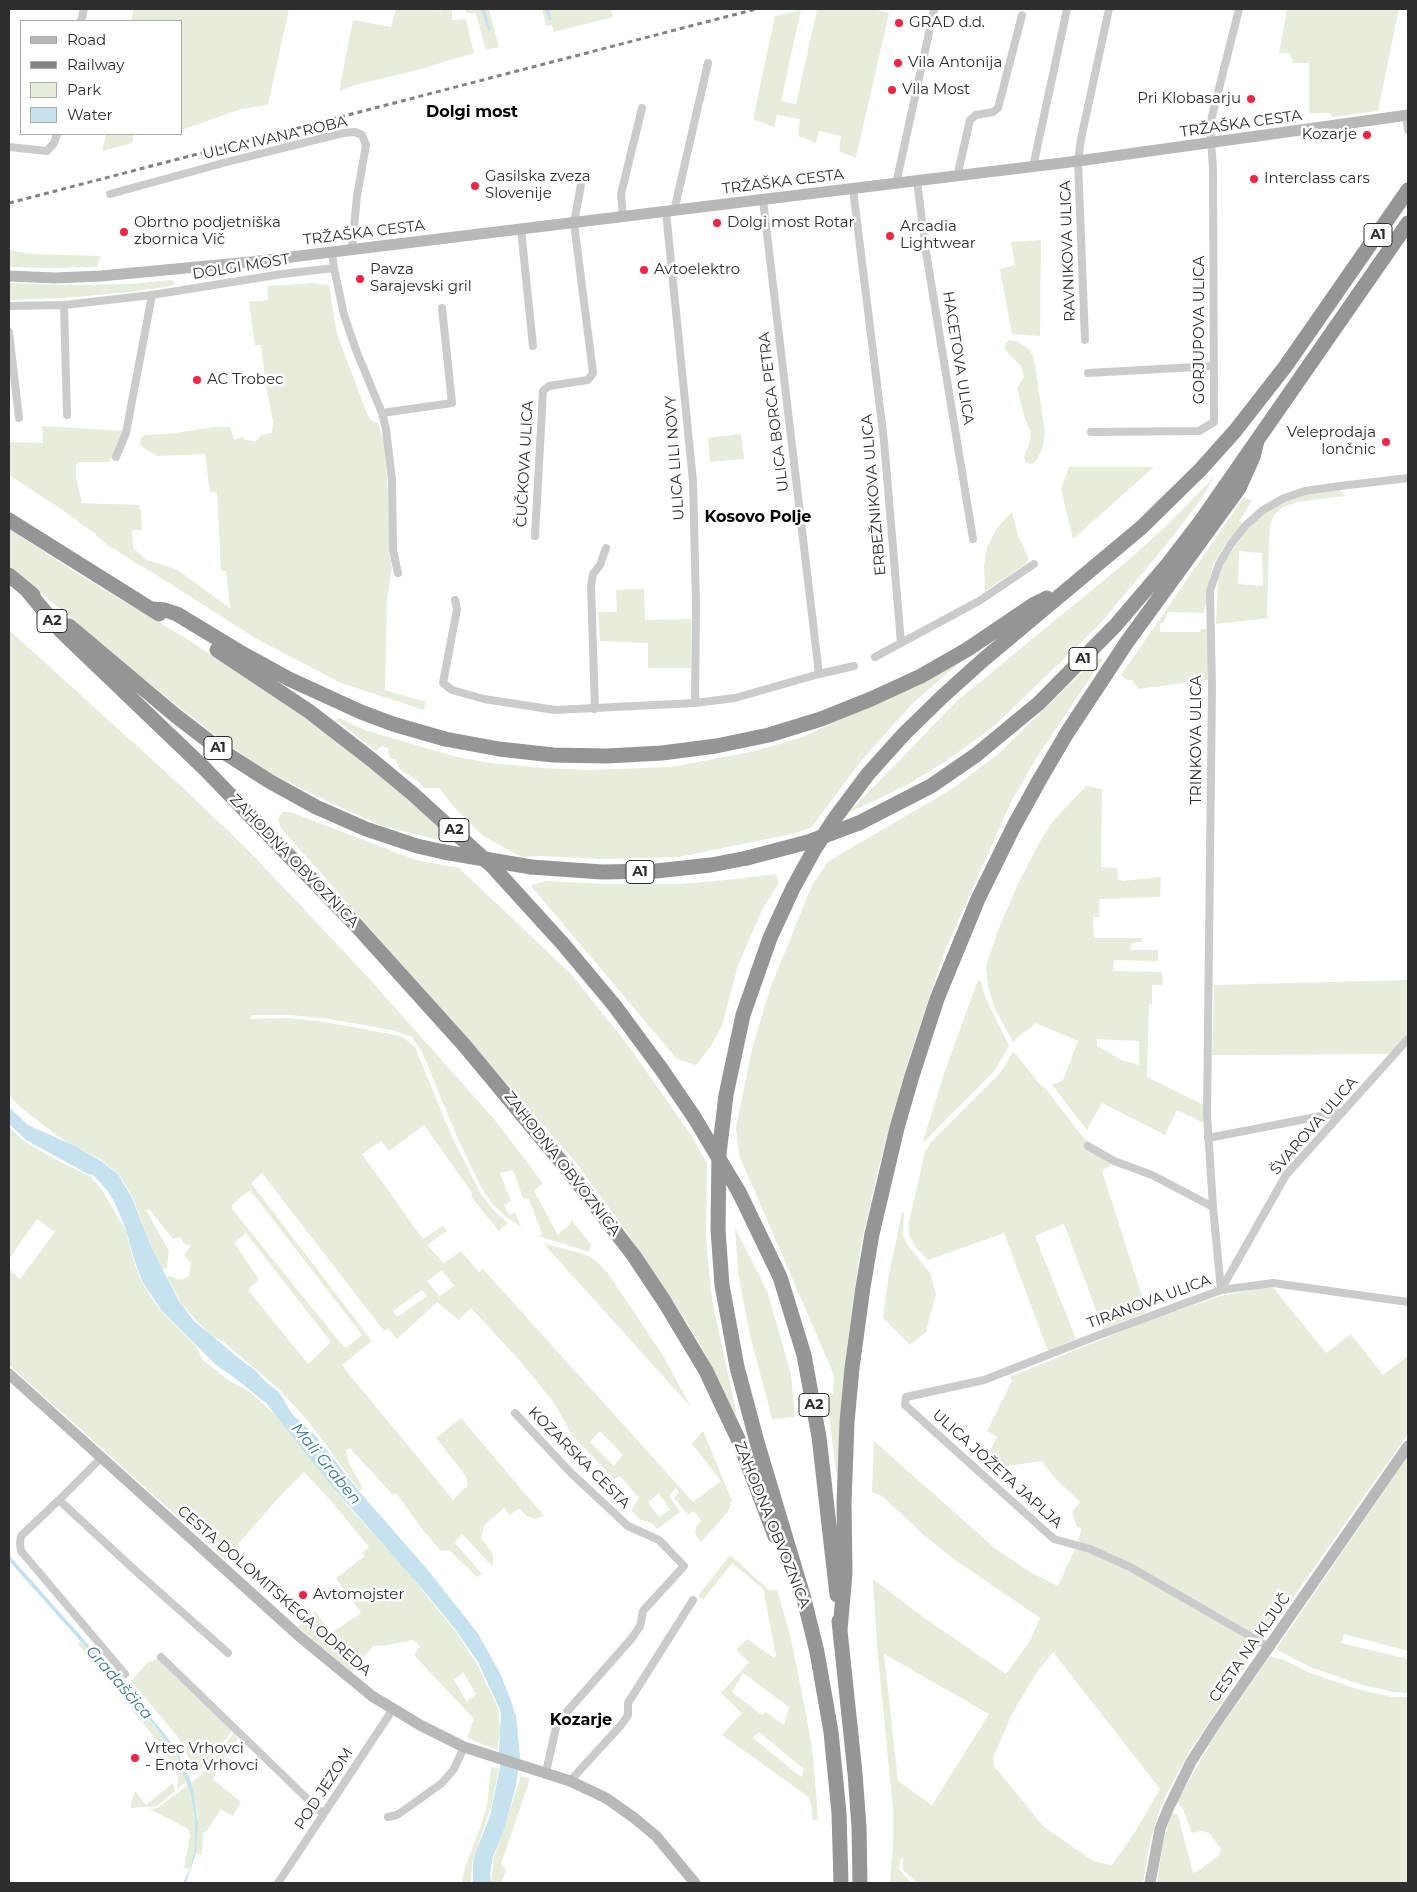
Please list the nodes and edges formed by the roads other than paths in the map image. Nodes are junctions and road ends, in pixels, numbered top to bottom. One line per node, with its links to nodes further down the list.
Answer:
1 (1067, 9): 14 (street)
2 (1109, 9): 13 (street)
3 (1239, 9): 11 (street, GORJUPOVA ULICA)
4 (934, 10): 18 (street)
5 (1022, 15): 15 (street)
6 (708, 63): 23 (street)
7 (642, 108): 24 (street)
8 (1407, 116): 9 (street); 11 (main road, TRŽAŠKA CESTA)
9 (1408, 130)
10 (57, 135): 12 (street)
11 (1212, 143): 13 (main road, TRŽAŠKA CESTA); 39 (street, GORJUPOVA ULICA)
12 (9, 147)
13 (1078, 162): 14 (main road, TRŽAŠKA CESTA); 37 (street, RAVNIKOVA ULICA)
14 (1033, 167): 15 (main road, TRŽAŠKA CESTA)
15 (957, 176): 17 (main road, TRŽAŠKA CESTA)
16 (582, 179): 25 (street)
17 (918, 181): 18 (main road, TRŽAŠKA CESTA); 50 (street, HACETOVA ULICA)
18 (896, 184): 19 (main road, TRŽAŠKA CESTA)
19 (852, 189): 22 (main road, TRŽAŠKA CESTA); 59 (street, ERBEŽNIKOVA ULICA)
20 (1408, 190): 55 (highway, A1)
21 (110, 194): 28 (street, ULICA IVANA ROBA)
22 (763, 200): 23 (main road, TRŽAŠKA CESTA); 62 (street, ULICA BORCA PETRA)
23 (670, 211): 24 (main road, TRŽAŠKA CESTA); 63 (street, ULICA LILI NOVY)
24 (623, 217): 25 (main road, TRŽAŠKA CESTA)
25 (574, 222): 27 (main road, TRŽAŠKA CESTA); 49 (street, ČUČKOVA ULICA)
26 (1408, 223): 45 (highway, A1)
27 (522, 229): 28 (main road, TRŽAŠKA CESTA); 38 (street)
28 (352, 249): 29 (main road, TRŽAŠKA CESTA)
29 (332, 252): 30 (street); 31 (main road, TRŽAŠKA CESTA)
30 (334, 268): 32 (street, DOLGI MOST); 41 (street)
31 (9, 276)
32 (152, 295): 33 (street, DOLGI MOST); 46 (street)
33 (64, 304): 34 (street, DOLGI MOST); 42 (street)
34 (9, 306)
35 (442, 308): 41 (street)
36 (9, 332): 43 (street)
37 (1085, 340)
38 (532, 346)
39 (1214, 366): 40 (street); 44 (street, GORJUPOVA ULICA)
40 (1088, 373)
41 (382, 413): 53 (street)
42 (67, 415)
43 (19, 418)
44 (1092, 432)
45 (1257, 441): 56 (highway, A1, bridge); 80 (highway)
46 (116, 457)
47 (1408, 478): 67 (street, TRINKOVA ULICA)
48 (9, 520): 58 (highway, A1)
49 (535, 536)
50 (973, 540)
51 (606, 548): 64 (street)
52 (1034, 564): 59 (street)
53 (398, 573)
54 (9, 575): 56 (highway, A1)
55 (1073, 585): 58 (highway, A1); 78 (highway)
56 (25, 588): 78 (highway, ZAHODNA OBVOZNICA / A2)
57 (455, 600): 64 (street)
58 (152, 609): 80 (highway, A2, bridge)
59 (900, 643): 60 (street)
60 (875, 657)
61 (854, 666): 62 (street)
62 (819, 674): 63 (street)
63 (695, 703): 64 (street)
64 (594, 709)
65 (1408, 1039): 66 (street, ŠVAROVA ULICA)
66 (1342, 1112): 67 (street); 70 (street, ŠVAROVA ULICA)
67 (1208, 1138): 69 (street, TRINKOVA ULICA)
68 (1088, 1146): 69 (street)
69 (1213, 1208): 70 (street, TRINKOVA ULICA)
70 (1221, 1290): 71 (street, TIRANOVA ULICA); 73 (street, TIRANOVA ULICA)
71 (1408, 1302)
72 (9, 1374): 76 (main road, CESTA DOLOMITSKEGA ODREDA)
73 (906, 1397): 81 (street, ULICA JOŽETA JAPLJA)
74 (515, 1413): 87 (street, KOZARSKA CESTA)
75 (1408, 1446): 81 (main road, CESTA NA KLJUČ)
76 (101, 1458): 77 (street); 85 (main road, CESTA DOLOMITSKEGA ODREDA)
77 (59, 1500): 82 (street); 84 (street)
78 (804, 1599): 93 (highway, ZAHODNA OBVOZNICA / A2)
79 (693, 1600): 88 (street)
80 (840, 1630): 94 (highway, A2)
81 (1268, 1647): 95 (main road, CESTA NA KLJUČ)
82 (228, 1653)
83 (161, 1657): 89 (street)
84 (125, 1674)
85 (393, 1710): 86 (main road, CESTA DOLOMITSKEGA ODREDA); 89 (street, POD JEZOM)
86 (464, 1747): 87 (main road, CESTA DOLOMITSKEGA ODREDA); 90 (street)
87 (546, 1772): 88 (main road, CESTA DOLOMITSKEGA ODREDA)
88 (570, 1780): 92 (main road, CESTA DOLOMITSKEGA ODREDA)
89 (323, 1814): 91 (street, POD JEZOM)
90 (388, 1818)
91 (278, 1883)
92 (695, 1883)
93 (841, 1883)
94 (860, 1883)
95 (1150, 1883)

